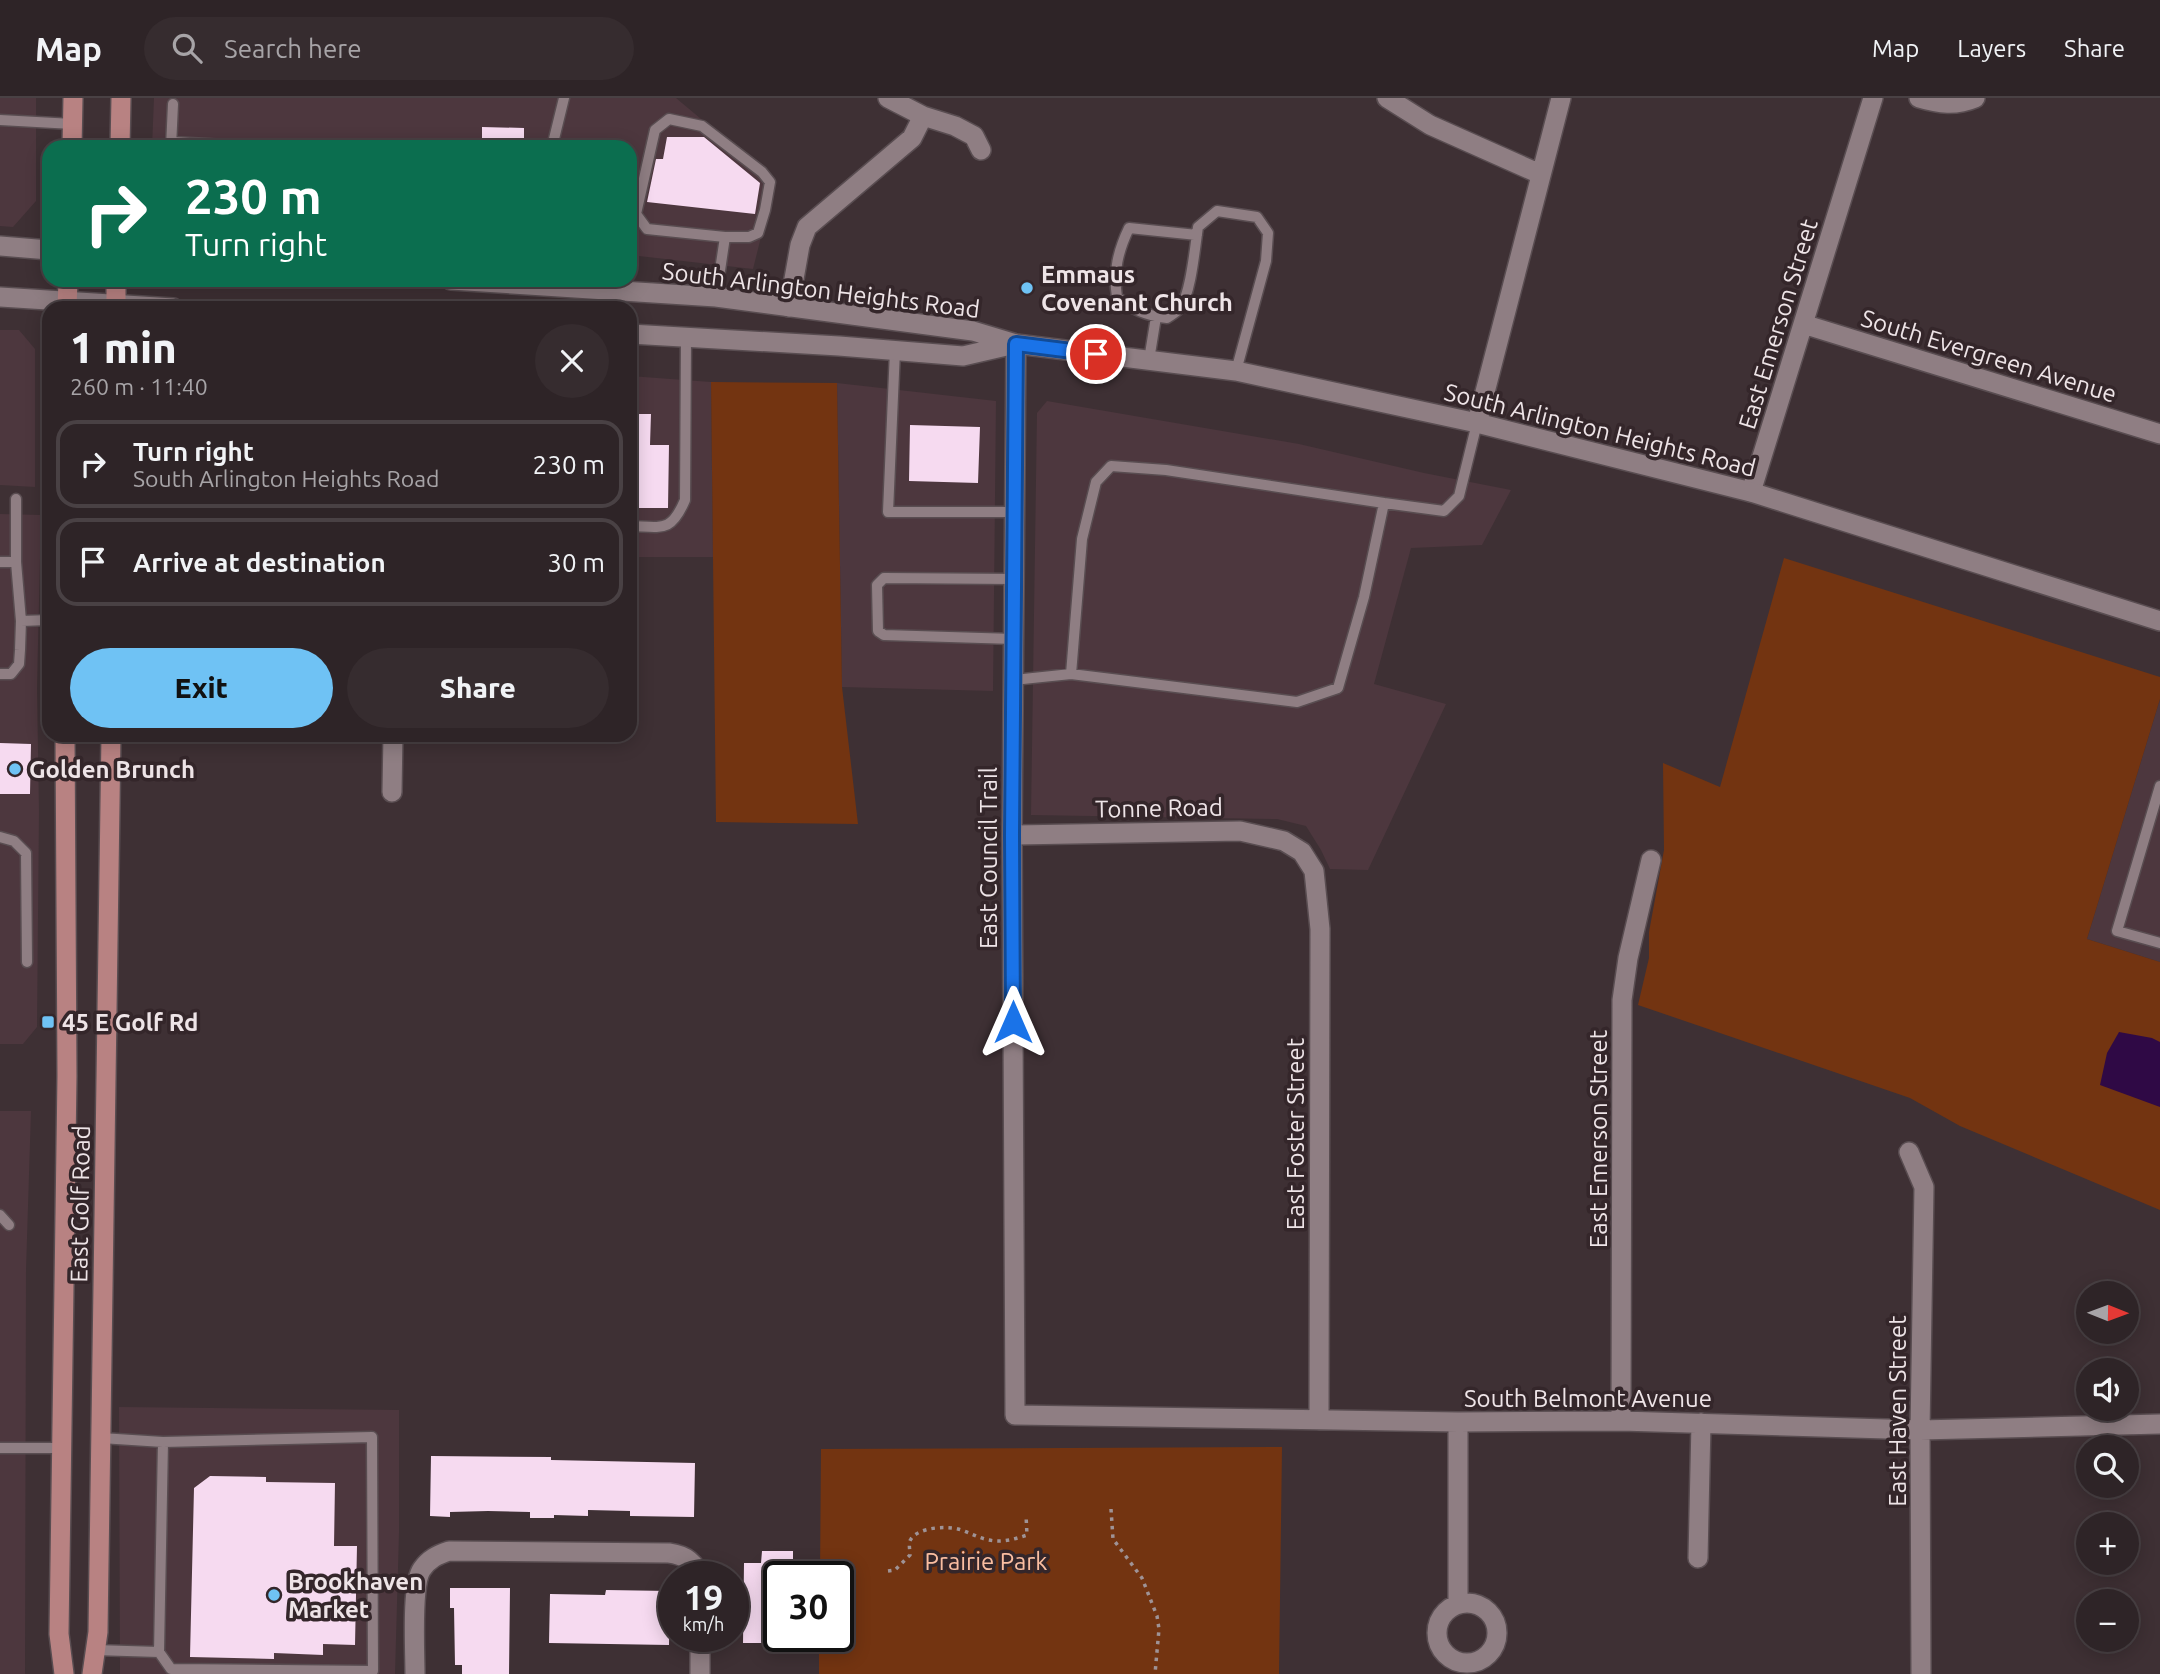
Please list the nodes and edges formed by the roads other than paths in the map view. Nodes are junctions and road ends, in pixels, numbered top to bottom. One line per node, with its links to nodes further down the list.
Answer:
1 (73, 98): 13 (main road)
2 (121, 98): 15 (main road)
3 (564, 98): 17 (lane)
4 (888, 98): 11 (street)
5 (1387, 98): 19 (street)
6 (1562, 98): 19 (street)
7 (1873, 98): 32 (street, East Emerson Street)
8 (1919, 98): 9 (street)
9 (1975, 98)
10 (173, 104): 16 (lane)
11 (923, 116): 18 (street); 30 (street)
12 (0, 120): 13 (lane)
13 (73, 124): 14 (main road)
14 (72, 140)
15 (120, 140)
16 (172, 140)
17 (554, 140)
18 (982, 150)
19 (1540, 174): 39 (street)
20 (637, 210): 23 (lane)
21 (637, 215): 23 (lane)
22 (1197, 235): 31 (lane); 31 (lane); 38 (lane)
23 (725, 237): 28 (lane)
24 (0, 246): 25 (street)
25 (42, 249)
26 (560, 287): 28 (street, South Arlington Heights Road)
27 (0, 297): 29 (street)
28 (716, 297): 30 (street, South Arlington Heights Road)
29 (42, 302)
30 (789, 307): 35 (street, South Arlington Heights Road)
31 (1156, 317): 37 (lane)
32 (1803, 324): 40 (street, South Evergreen Avenue); 41 (street, East Emerson Street)
33 (637, 334): 34 (street, South Arlington Heights Road)
34 (686, 337): 36 (street, South Arlington Heights Road); 45 (lane)
35 (1016, 344): 36 (street, South Arlington Heights Road); 37 (street, South Arlington Heights Road); 44 (street, East Council Trail)
36 (895, 350): 44 (lane)
37 (1149, 360): 38 (street, South Arlington Heights Road)
38 (1236, 371): 39 (street, South Arlington Heights Road)
39 (1477, 423): 41 (street, South Arlington Heights Road); 43 (lane)
40 (2160, 434)
41 (1751, 492): 51 (street, South Arlington Heights Road)
42 (16, 499): 47 (lane)
43 (1384, 503): 54 (lane); 54 (lane)
44 (1014, 512): 48 (street, East Council Trail)
45 (637, 526)
46 (0, 562): 47 (lane)
47 (16, 562): 50 (lane)
48 (1014, 579): 52 (street, East Council Trail); 52 (lane)
49 (42, 620): 50 (lane)
50 (21, 621): 53 (lane)
51 (2160, 621)
52 (1014, 639): 55 (street, East Council Trail)
53 (0, 674)
54 (1071, 674): 55 (lane)
55 (1013, 680): 61 (street, East Council Trail)
56 (65, 742): 80 (main road, East Golf Road)
57 (111, 742): 77 (main road, East Golf Road)
58 (393, 742): 60 (street)
59 (2160, 786): 65 (lane)
60 (392, 792)
61 (1012, 835): 63 (street, Tonne Road); 70 (street, East Council Trail)
62 (0, 837): 66 (lane)
63 (1302, 852): 71 (street, East Foster Street)
64 (1651, 859): 73 (street, East Emerson Street)
65 (2160, 943)
66 (27, 961)
67 (1909, 1152): 76 (street, East Haven Street)
68 (0, 1215): 69 (lane)
69 (9, 1225)
70 (1015, 1415): 71 (street, South Belmont Avenue)
71 (1319, 1420): 72 (street, South Belmont Avenue)
72 (1458, 1422): 73 (street, South Belmont Avenue); 83 (street)
73 (1621, 1422): 74 (street, South Belmont Avenue)
74 (1701, 1423): 76 (street, South Belmont Avenue); 81 (street)
75 (2160, 1424): 76 (street, South Belmont Avenue)
76 (1920, 1430): 92 (street, East Haven Street)
77 (101, 1438): 78 (lane); 84 (main road, East Golf Road)
78 (163, 1442): 85 (lane); 87 (lane)
79 (0, 1448): 80 (lane)
80 (61, 1448): 88 (main road, East Golf Road)
81 (1698, 1558)
82 (690, 1561): 90 (street)
83 (1458, 1604)
84 (96, 1650): 85 (lane); 89 (main road, East Golf Road)
85 (159, 1652): 87 (lane)
86 (700, 1652): 91 (street)
87 (170, 1671)
88 (64, 1674)
89 (92, 1674)
90 (415, 1674)
91 (700, 1674)
92 (1921, 1674)

